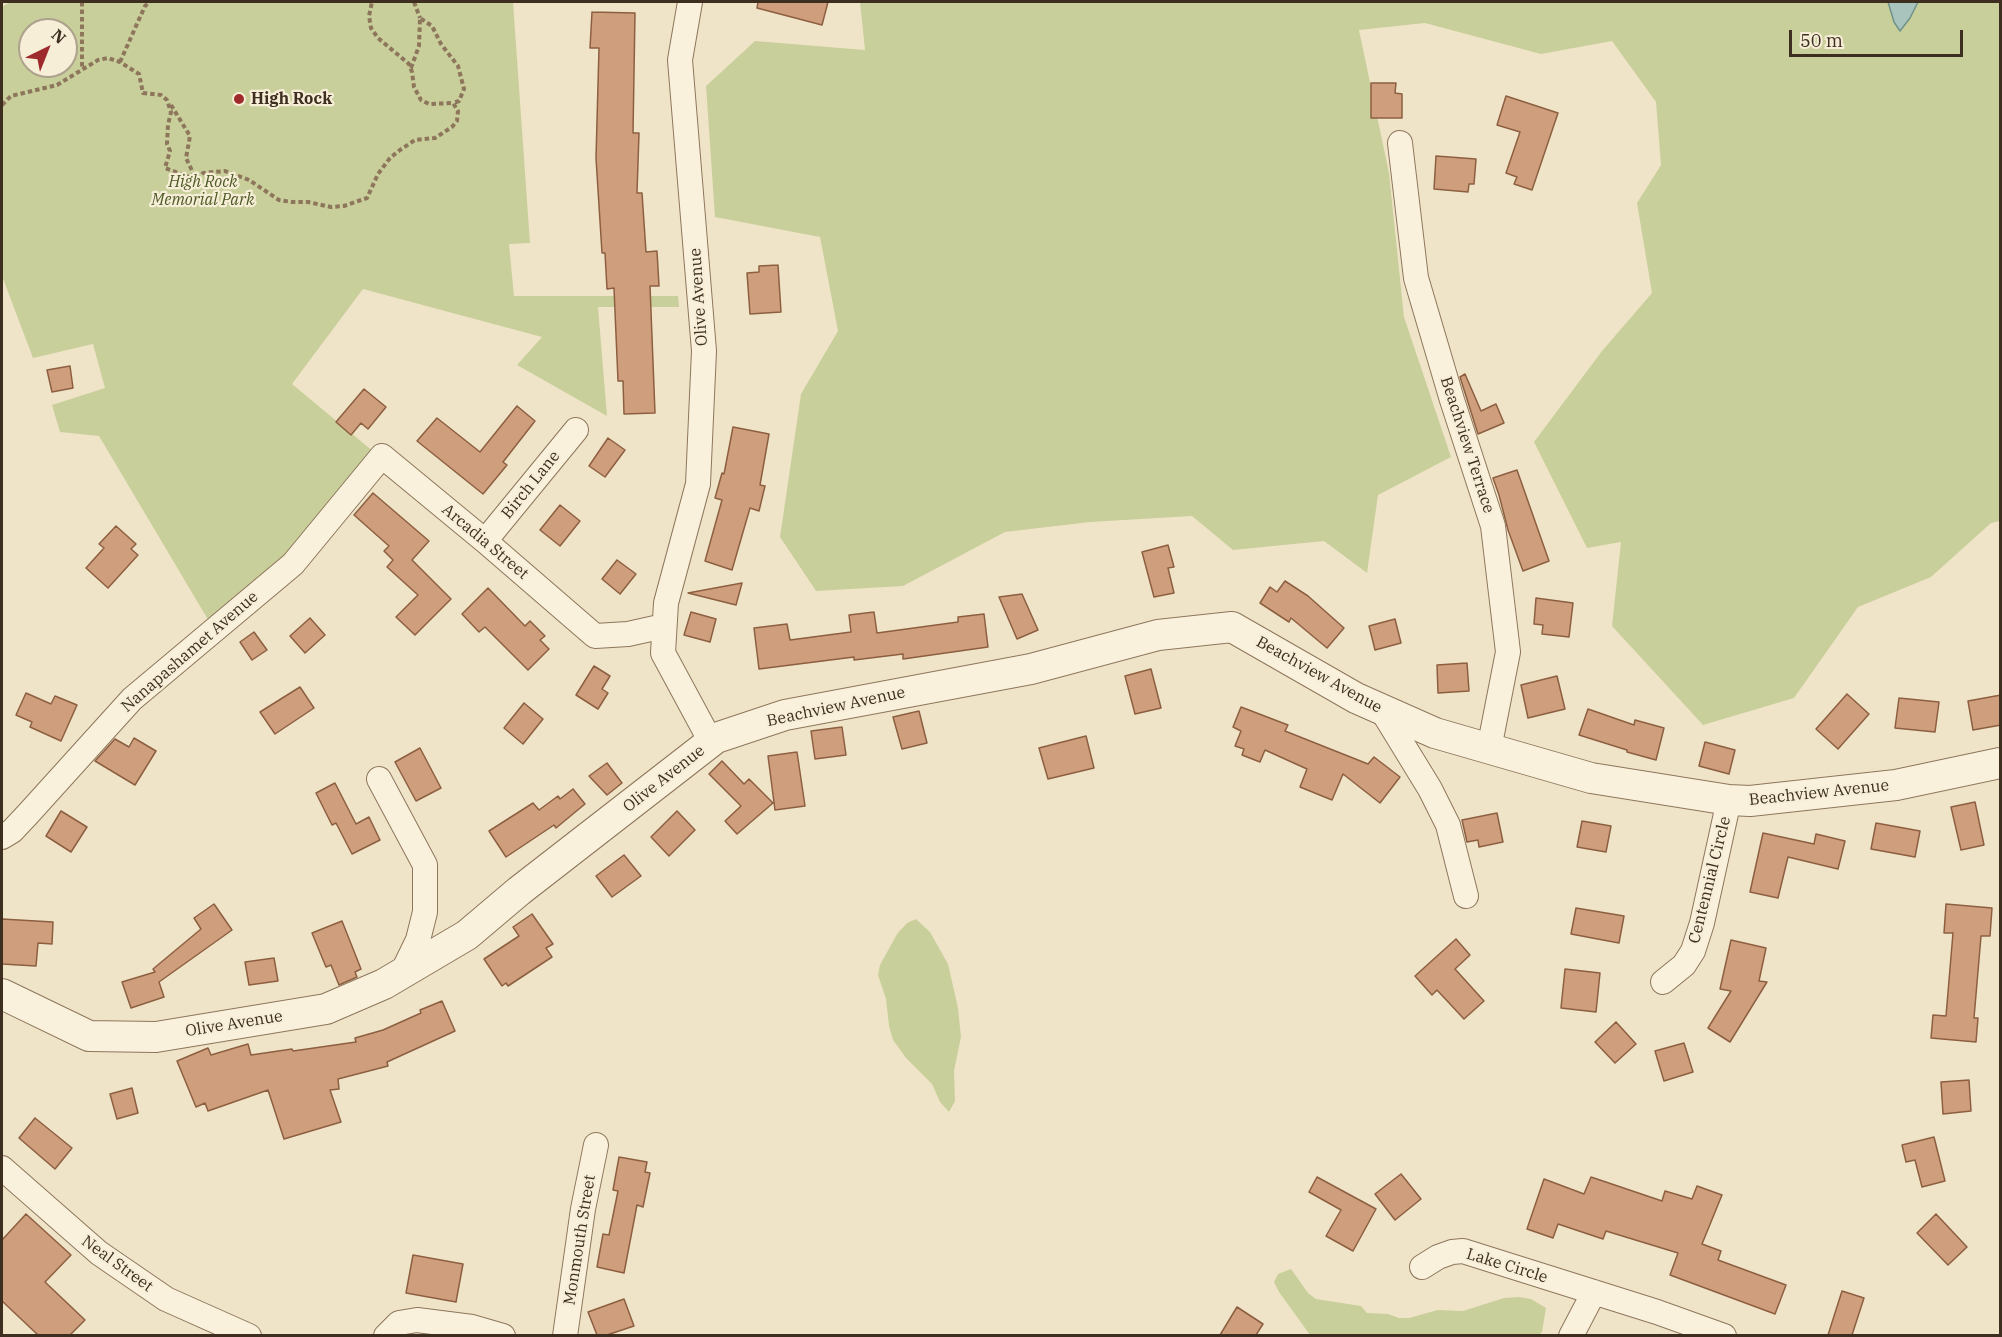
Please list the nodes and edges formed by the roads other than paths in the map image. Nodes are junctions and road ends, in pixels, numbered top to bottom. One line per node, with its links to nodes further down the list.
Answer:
1 (690, 2): 6 (street, Olive Avenue)
2 (1400, 143): 9 (street, Beachview Terrace)
3 (576, 430): 5 (street, Birch Lane)
4 (329, 520): 5 (street, Arcadia Street); 13 (street, Nanapashamet Avenue)
5 (485, 541): 6 (street, Arcadia Street)
6 (664, 626): 8 (street, Olive Avenue)
7 (1381, 709): 8 (street, Beachview Avenue); 9 (street, Beachview Avenue); 14 (street)
8 (711, 742): 15 (street, Olive Avenue)
9 (1489, 749): 12 (street, Beachview Avenue)
10 (2001, 763): 12 (street, Beachview Avenue)
11 (379, 779): 15 (street)
12 (1730, 800): 16 (street, Centennial Circle)
13 (2, 837)
14 (1466, 896)
15 (401, 975): 17 (street, Olive Avenue)
16 (1663, 982)
17 (2, 994)
18 (596, 1145): 25 (street, Monmouth Street)
19 (2, 1168): 22 (street, Neal Street)
20 (1422, 1267): 21 (street, Lake Circle)
21 (1594, 1292): 26 (street); 27 (street, Lake Circle)
22 (249, 1335)
23 (386, 1335): 24 (street)
24 (503, 1335)
25 (565, 1335)
26 (1571, 1335)
27 (1724, 1335)

